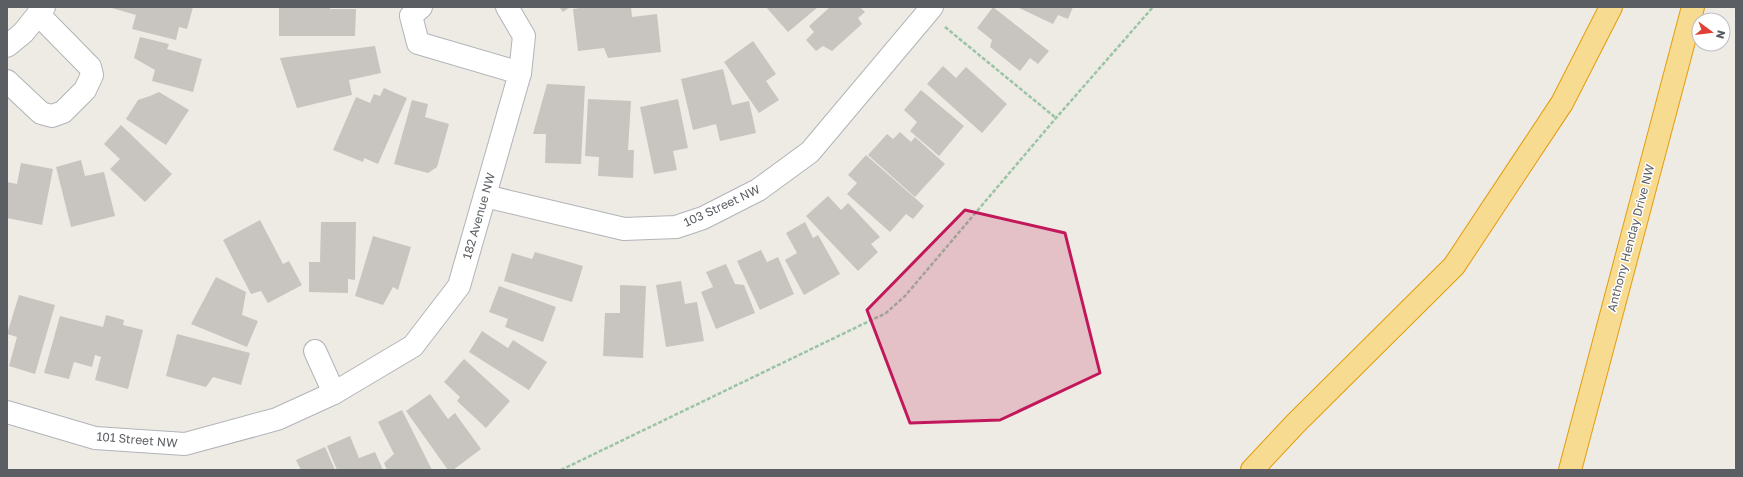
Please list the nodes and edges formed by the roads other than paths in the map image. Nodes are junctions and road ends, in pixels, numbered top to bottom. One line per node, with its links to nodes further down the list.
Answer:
1 (421, 7): 8 (street)
2 (508, 7): 8 (street, 182 Avenue NW)
3 (1611, 7): 15 (highway)
4 (1693, 7): 16 (highway, Anthony Henday Drive NW)
5 (930, 10): 10 (street, 103 Street NW)
6 (41, 11): 7 (street); 9 (street)
7 (7, 46)
8 (520, 73): 10 (street, 182 Avenue NW)
9 (7, 81)
10 (485, 196): 11 (street, 182 Avenue NW)
11 (413, 346): 13 (street, 101 Street NW)
12 (315, 351): 13 (street)
13 (334, 393): 14 (street, 101 Street NW)
14 (7, 412)
15 (1252, 470)
16 (1570, 470)

